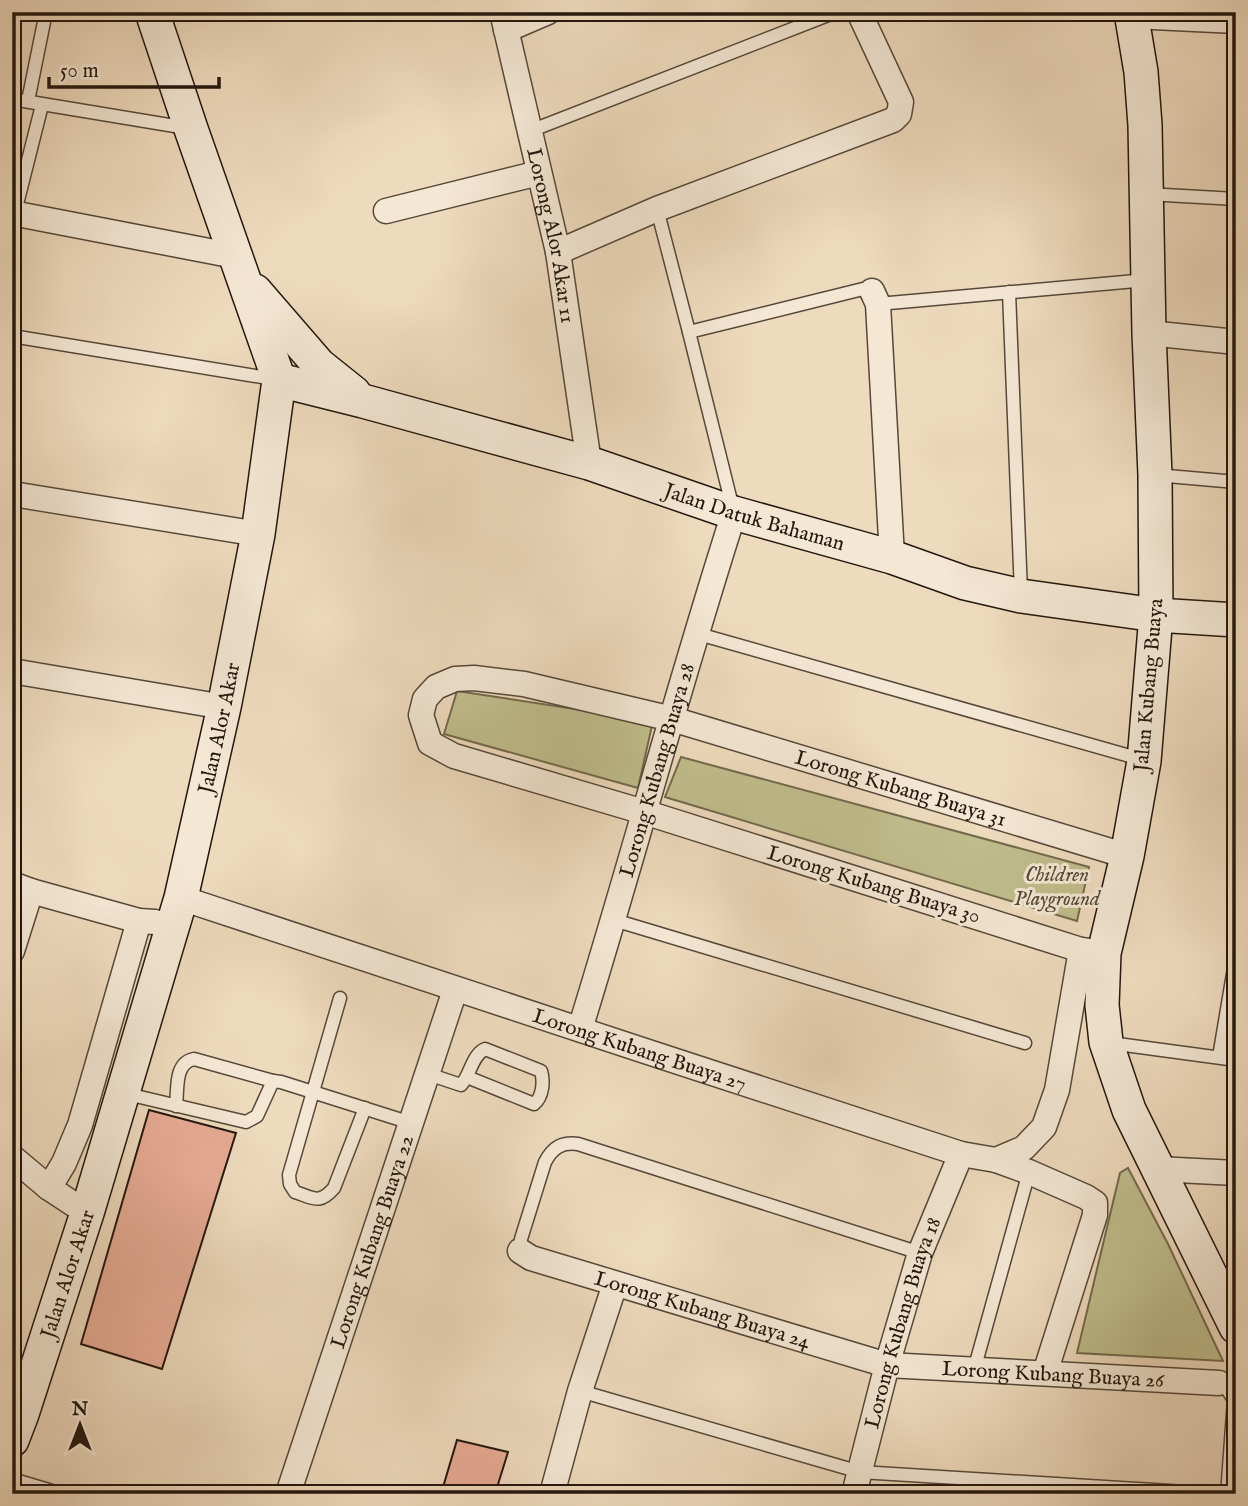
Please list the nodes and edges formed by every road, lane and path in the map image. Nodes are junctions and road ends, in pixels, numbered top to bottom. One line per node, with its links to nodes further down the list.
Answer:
1 (46, 12): 10 (lane)
2 (152, 12): 12 (street, Jalan Alor Akar)
3 (548, 12): 7 (street)
4 (836, 12): 13 (lane)
5 (859, 12): 17 (street)
6 (1132, 14): 8 (street); 15 (street, Jalan Kubang Buaya)
7 (504, 21): 13 (street, Lorong Alor Akar 11)
8 (1236, 21)
9 (12, 99): 10 (lane)
10 (28, 101): 11 (lane)
11 (42, 105): 12 (lane); 19 (lane)
12 (191, 129): 21 (street, Jalan Alor Akar)
13 (530, 131): 14 (street, Lorong Alor Akar 11)
14 (539, 173): 18 (street); 20 (street, Lorong Alor Akar 11)
15 (1146, 194): 16 (lane); 22 (street, Jalan Kubang Buaya)
16 (1236, 199)
17 (657, 209): 20 (street); 25 (lane)
18 (386, 211)
19 (13, 217): 21 (street)
20 (558, 252): 31 (street, Lorong Alor Akar 11)
21 (239, 266): 29 (street, Jalan Alor Akar); 30 (street)
22 (1147, 280): 23 (lane); 26 (street, Jalan Kubang Buaya)
23 (1009, 292): 24 (lane); 38 (lane)
24 (875, 298): 25 (lane); 37 (street)
25 (689, 332): 35 (lane)
26 (1149, 333): 28 (street); 32 (street, Jalan Kubang Buaya)
27 (12, 336): 29 (lane)
28 (1236, 342)
29 (279, 380): 30 (street, Jalan Datuk Bahaman); 36 (street, Jalan Alor Akar)
30 (363, 401): 31 (street, Jalan Datuk Bahaman)
31 (589, 463): 35 (street, Jalan Datuk Bahaman)
32 (1155, 475): 33 (lane); 39 (street, Jalan Kubang Buaya)
33 (1236, 482)
34 (19, 495): 36 (street)
35 (734, 513): 37 (street, Jalan Datuk Bahaman); 41 (street, Lorong Kubang Buaya 28)
36 (258, 534): 43 (street, Jalan Alor Akar)
37 (892, 557): 38 (street, Jalan Datuk Bahaman)
38 (1021, 596): 39 (street, Jalan Datuk Bahaman)
39 (1156, 615): 40 (street, Jalan Datuk Bahaman); 45 (street, Jalan Kubang Buaya)
40 (1236, 620)
41 (695, 633): 44 (street, Lorong Kubang Buaya 28); 45 (lane)
42 (12, 671): 43 (street)
43 (224, 707): 49 (street, Jalan Alor Akar)
44 (672, 719): 46 (street, Lorong Kubang Buaya 28); 46 (street, Lorong Kubang Buaya 31); 47 (street, Lorong Kubang Buaya 31)
45 (1144, 761): 47 (street, Jalan Kubang Buaya)
46 (644, 812): 50 (street, Lorong Kubang Buaya 28); 53 (street, Lorong Kubang Buaya 30)
47 (1127, 856): 53 (street, Jalan Kubang Buaya)
48 (22, 888): 51 (street, Lorong Kubang Buaya 27); 52 (street)
49 (177, 910): 51 (street, Lorong Kubang Buaya 27); 55 (street, Lorong Kubang Buaya 27); 66 (street, Jalan Alor Akar)
50 (614, 920): 57 (street, Lorong Kubang Buaya 28); 59 (lane)
51 (139, 921): 70 (street)
52 (12, 951)
53 (1093, 951): 58 (street, Jalan Kubang Buaya); 73 (street)
54 (1236, 956): 60 (lane)
55 (456, 990): 57 (street, Lorong Kubang Buaya 27); 62 (street, Lorong Kubang Buaya 22)
56 (340, 998): 65 (lane)
57 (580, 1029): 71 (street, Lorong Kubang Buaya 27)
58 (1106, 1042): 60 (lane); 74 (street, Jalan Kubang Buaya)
59 (1025, 1043)
60 (1219, 1057): 61 (lane)
61 (1236, 1060)
62 (428, 1074): 63 (lane); 69 (street, Lorong Kubang Buaya 22)
63 (467, 1077): 63 (lane)
64 (273, 1081): 65 (lane); 67 (lane); 67 (lane)
65 (313, 1091): 68 (lane); 68 (lane)
66 (123, 1093): 67 (lane); 70 (street, Jalan Alor Akar)
67 (176, 1106)
68 (365, 1108): 69 (lane)
69 (411, 1123): 93 (street, Lorong Kubang Buaya 22)
70 (94, 1132): 77 (street); 78 (street, Jalan Alor Akar)
71 (961, 1154): 73 (street, Lorong Kubang Buaya 27); 80 (street, Lorong Kubang Buaya 18)
72 (12, 1157): 77 (street)
73 (996, 1160): 75 (street, Lorong Kubang Buaya 27)
74 (1157, 1168): 76 (street); 82 (street, Jalan Kubang Buaya)
75 (1029, 1172): 84 (lane); 85 (street, Lorong Kubang Buaya 27)
76 (1236, 1173)
77 (50, 1188): 78 (street)
78 (87, 1213): 88 (street, Jalan Alor Akar)
79 (520, 1251): 80 (lane); 81 (street, Lorong Kubang Buaya 24)
80 (920, 1253): 83 (street, Lorong Kubang Buaya 18)
81 (615, 1284): 83 (street, Lorong Kubang Buaya 24); 87 (street)
82 (1236, 1327)
83 (887, 1365): 84 (street, Lorong Kubang Buaya 26); 90 (street, Lorong Kubang Buaya 18)
84 (974, 1370): 85 (street, Lorong Kubang Buaya 26)
85 (1045, 1373): 86 (street, Lorong Kubang Buaya 26)
86 (1219, 1383): 96 (lane)
87 (580, 1391): 90 (lane); 94 (street)
88 (16, 1421)
89 (12, 1479): 91 (lane)
90 (857, 1483): 95 (lane)
91 (46, 1491): 92 (lane)
92 (62, 1494)
93 (288, 1494)
94 (552, 1494)
95 (1219, 1494)
96 (1227, 1494)

